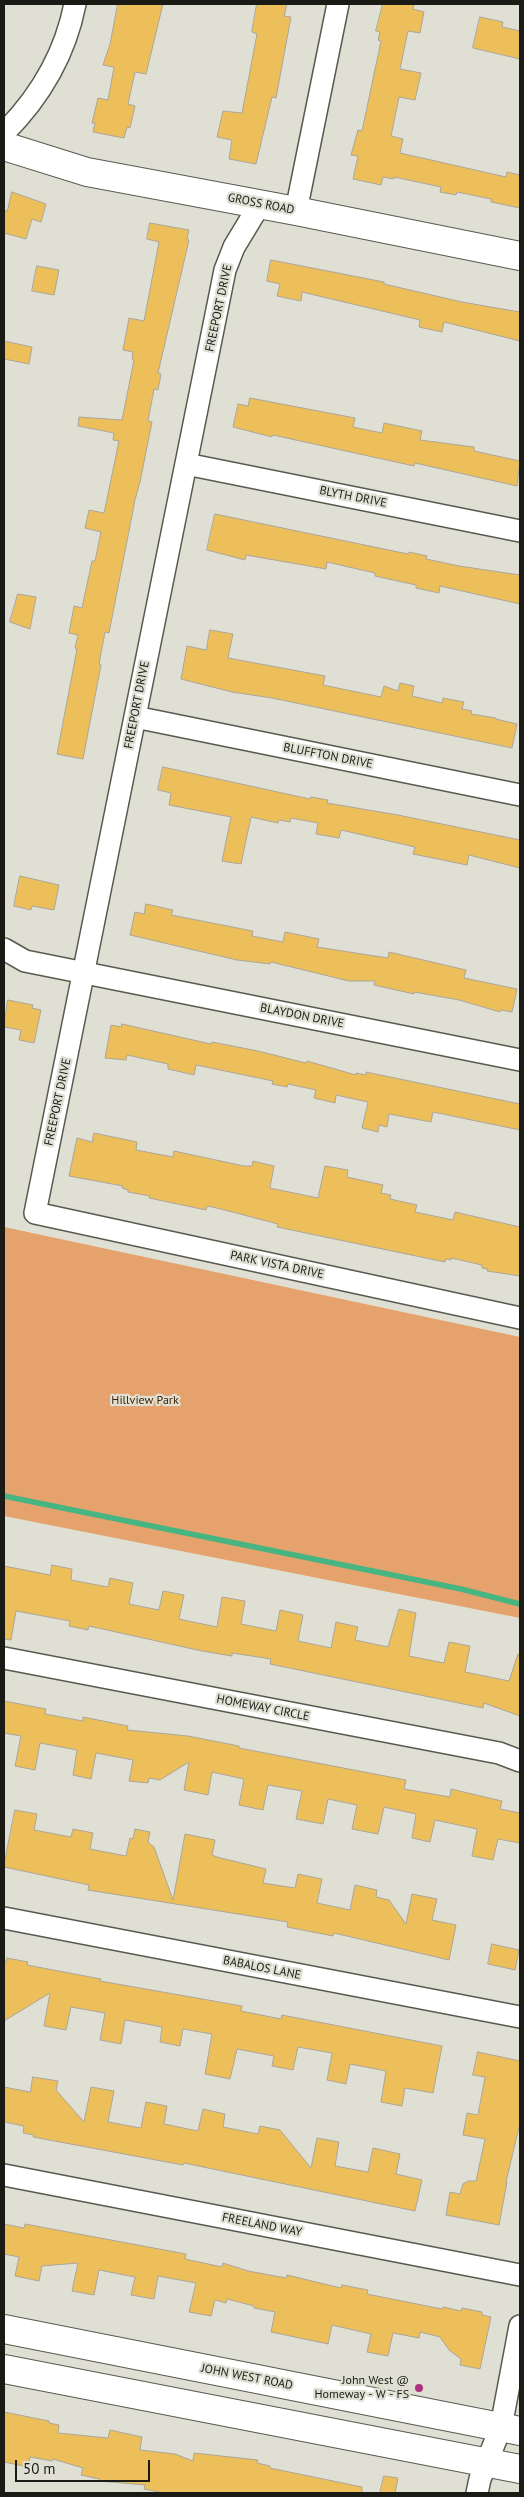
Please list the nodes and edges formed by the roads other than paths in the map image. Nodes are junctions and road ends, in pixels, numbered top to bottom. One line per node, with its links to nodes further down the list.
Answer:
1 (75, 4): 3 (street)
2 (338, 4): 6 (street)
3 (4, 132)
4 (4, 146): 5 (main road, GROSS ROAD)
5 (260, 204): 6 (main road, GROSS ROAD); 8 (street, FREEPORT DRIVE)
6 (296, 211): 7 (main road, GROSS ROAD)
7 (520, 256)
8 (186, 464): 9 (street, BLYTH DRIVE); 10 (street, FREEPORT DRIVE)
9 (520, 531)
10 (135, 718): 11 (street, BLUFFTON DRIVE); 13 (street, FREEPORT DRIVE)
11 (520, 795)
12 (4, 950): 13 (street, BLAYDON DRIVE)
13 (84, 973): 14 (street, BLAYDON DRIVE); 15 (street, FREEPORT DRIVE)
14 (520, 1060)
15 (35, 1213): 16 (street, PARK VISTA DRIVE)
16 (520, 1318)
17 (4, 1658): 18 (street, HOMEWAY CIRCLE)
18 (520, 1761)
19 (4, 1918): 20 (street, BABALOS LANE)
20 (520, 2018)
21 (4, 2175): 22 (street, FREELAND WAY)
22 (520, 2275)
23 (520, 2326): 26 (street)
24 (4, 2329): 26 (main road, JOHN WEST ROAD)
25 (4, 2369): 27 (main road)
26 (511, 2429): 27 (street)
27 (486, 2462): 28 (main road); 29 (street)
28 (520, 2469)
29 (477, 2493)

